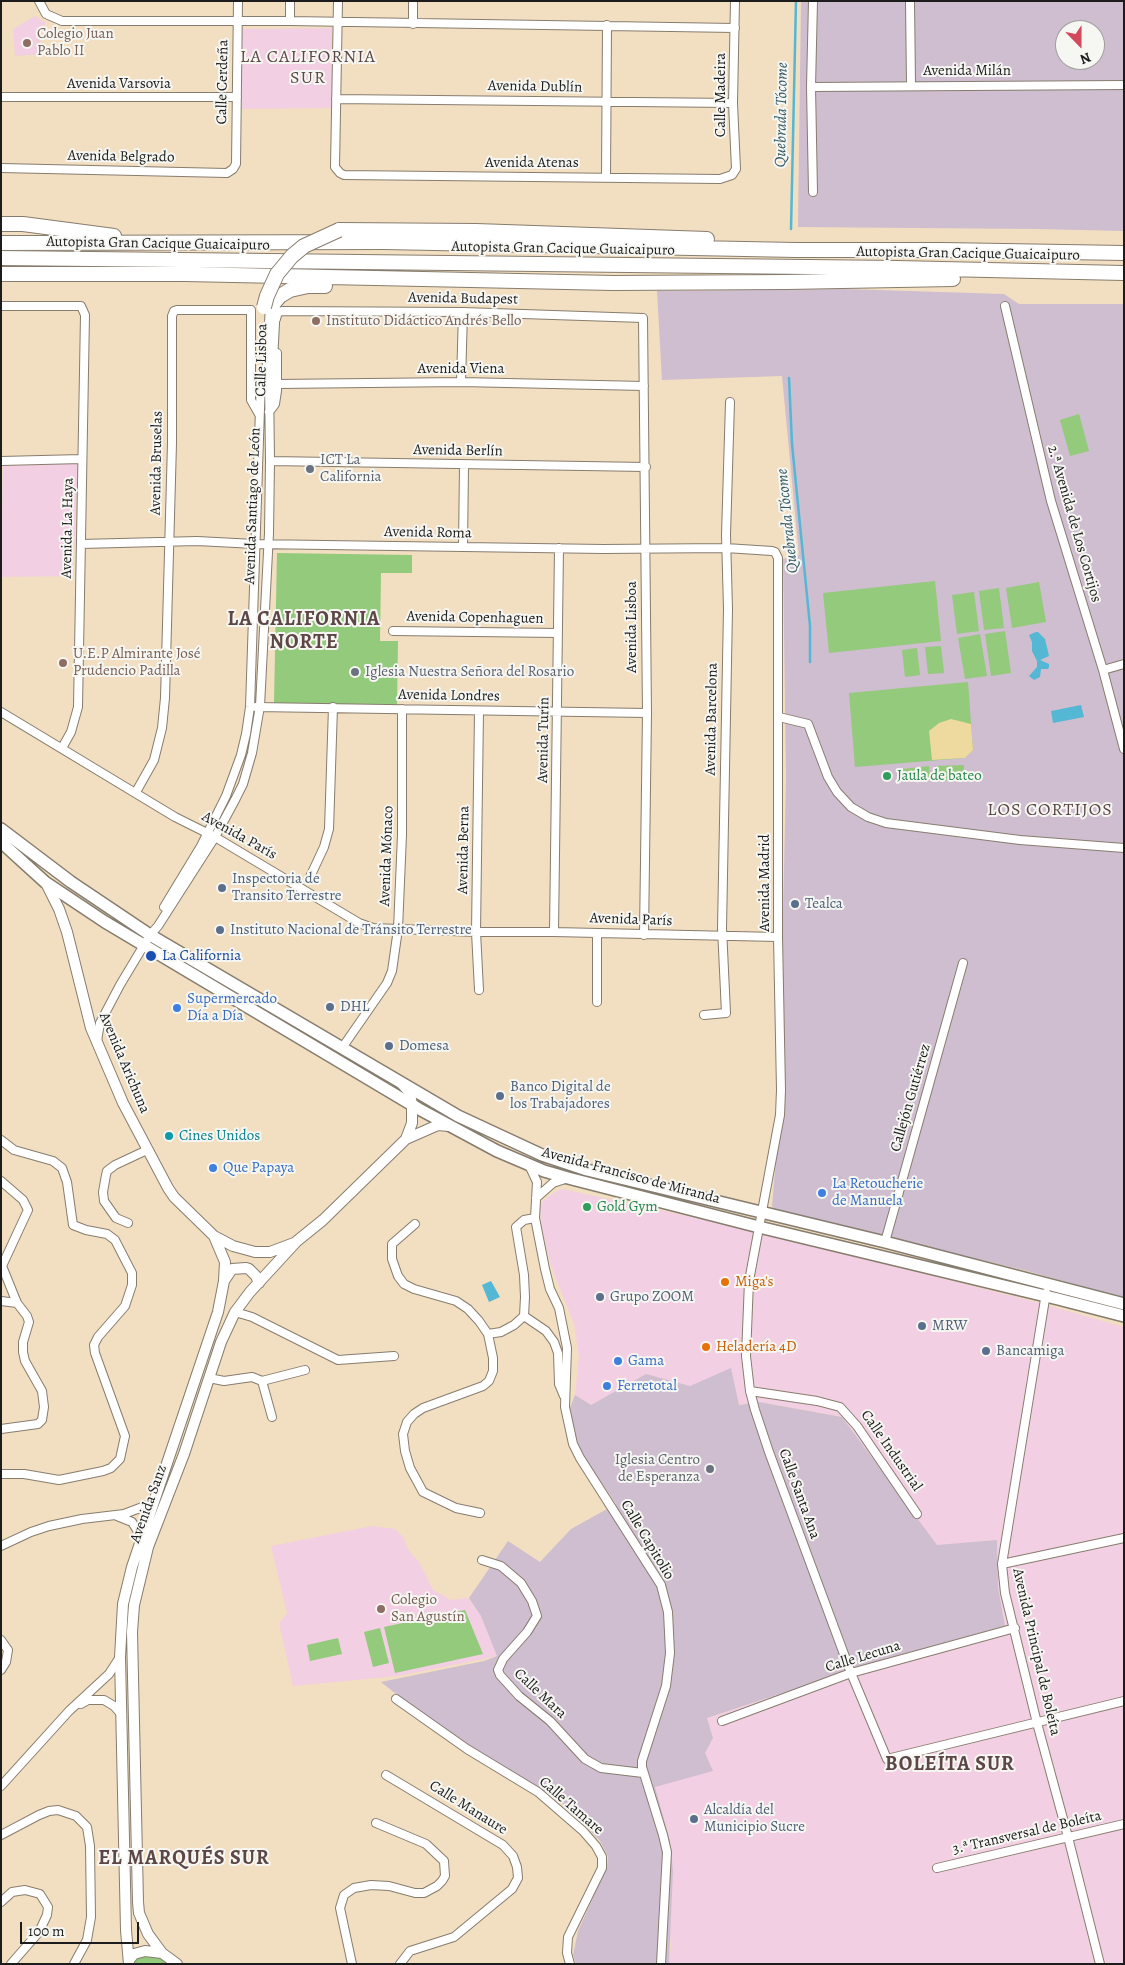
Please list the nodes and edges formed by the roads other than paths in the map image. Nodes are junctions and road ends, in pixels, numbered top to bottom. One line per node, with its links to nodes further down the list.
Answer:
1 (39, 1): 9 (street)
2 (238, 1): 9 (street, Calle Cerdeña)
3 (290, 1): 10 (street)
4 (338, 1): 11 (street)
5 (413, 1): 12 (street)
6 (735, 1): 14 (street, Calle Madeira)
7 (814, 1): 17 (street)
8 (910, 1): 15 (street)
9 (238, 21): 10 (street); 19 (street, Calle Cerdeña)
10 (290, 21): 11 (street)
11 (337, 22): 12 (street); 20 (street)
12 (413, 24): 13 (street)
13 (607, 25): 14 (street); 21 (street)
14 (735, 28): 22 (street, Calle Madeira)
15 (911, 85): 16 (street, Avenida Milán); 17 (street, Avenida Milán)
16 (1124, 85)
17 (811, 87): 27 (street)
18 (1, 97): 19 (street, Avenida Varsovia)
19 (237, 97): 23 (street, Calle Cerdeña)
20 (336, 99): 21 (street, Avenida Dublín); 25 (street, Avenida Atenas)
21 (607, 102): 22 (street, Avenida Dublín); 25 (street)
22 (733, 103): 26 (street, Calle Madeira)
23 (236, 164): 24 (street, Avenida Belgrado)
24 (1, 168)
25 (606, 177): 26 (street, Avenida Atenas)
26 (720, 180)
27 (813, 192)
28 (1, 224): 30 (highway)
29 (1, 243): 30 (highway, Autopista Gran Cacique Guaicaipuro)
30 (172, 243): 31 (highway, Autopista Gran Cacique Guaicaipuro)
31 (796, 250): 32 (highway, Autopista Gran Cacique Guaicaipuro); 43 (highway, bridge)
32 (1124, 253)
33 (1, 258): 34 (highway, Autopista Gran Cacique Guaicaipuro)
34 (1034, 271): 35 (highway, Autopista Gran Cacique Guaicaipuro); 37 (highway)
35 (1124, 273)
36 (1, 274): 37 (highway)
37 (613, 283): 43 (highway)
38 (1, 306): 48 (street, Avenida La Haya)
39 (1005, 306): 65 (street, 2.ª Avenida de Los Cortijos)
40 (283, 311): 41 (street, Avenida Budapest); 43 (street, Calle Lisboa)
41 (463, 312): 42 (street, Avenida Budapest); 44 (street)
42 (643, 318): 45 (street, Avenida Lisboa)
43 (269, 381): 44 (street, Avenida Viena); 47 (street, Avenida Santiago de León); 50 (street, Avenida Santiago de León)
44 (461, 382): 45 (street, Avenida Viena)
45 (644, 386): 52 (street, Avenida Lisboa)
46 (730, 402): 59 (street, Avenida Barcelona)
47 (259, 414): 53 (street, Avenida Bruselas); 55 (street, Avenida Santiago de León)
48 (82, 458): 49 (street); 54 (street, Avenida La Haya)
49 (1, 461)
50 (270, 461): 51 (street, Avenida Berlín); 56 (street, Avenida Santiago de León)
51 (464, 465): 52 (street, Avenida Berlín); 57 (street)
52 (646, 467): 60 (street, Avenida Lisboa)
53 (169, 542): 54 (street, Avenida Roma); 55 (street, Avenida Roma); 77 (street, Avenida Bruselas)
54 (81, 544): 75 (street, Avenida La Haya)
55 (254, 544): 56 (street, Avenida Roma); 67 (street, Avenida Santiago de León)
56 (268, 544): 57 (street, Avenida Roma); 66 (street, Avenida Santiago de León)
57 (463, 547): 58 (street, Avenida Roma)
58 (559, 548): 60 (street, Avenida Roma); 63 (street, Avenida Turín)
59 (726, 548): 60 (street, Avenida Roma); 61 (street, Avenida Roma); 90 (street, Avenida Barcelona)
60 (646, 549): 73 (street, Avenida Lisboa)
61 (775, 552): 74 (street, Avenida Madrid)
62 (393, 631): 63 (street, Avenida Copenhaguen)
63 (558, 633): 71 (street, Avenida Turín)
64 (1124, 664): 65 (street)
65 (1103, 670): 76 (street, 2.ª Avenida de Los Cortijos)
66 (260, 706): 67 (street, Avenida Londres); 68 (street, Avenida Londres); 79 (street, Avenida Santiago de León)
67 (250, 707): 79 (street, Avenida Santiago de León)
68 (333, 707): 69 (street, Avenida Londres); 82 (street)
69 (402, 709): 70 (street, Avenida Londres); 84 (street, Avenida Mónaco)
70 (480, 711): 71 (street, Avenida Londres); 85 (street, Avenida Berna)
71 (558, 711): 73 (street, Avenida Londres); 86 (street, Avenida Turín)
72 (1, 712): 75 (street, Avenida París)
73 (647, 713): 89 (street, Avenida Lisboa)
74 (779, 717): 81 (street); 91 (street, Avenida Madrid)
75 (62, 748): 77 (street, Avenida París)
76 (1124, 748)
77 (136, 792): 79 (street, Avenida París)
78 (1, 829): 88 (main road, Avenida Francisco de Miranda)
79 (211, 835): 84 (street, Avenida París); 88 (street, Avenida Santiago de León)
80 (1, 842): 83 (main road, Avenida Francisco de Miranda)
81 (1124, 848)
82 (310, 877)
83 (45, 882): 92 (main road, Avenida Francisco de Miranda); 97 (street, Avenida Arichuna)
84 (398, 929): 85 (street, Avenida París); 98 (street, Avenida Mónaco)
85 (476, 932): 86 (street, Avenida París); 94 (street, Avenida Berna)
86 (554, 932): 87 (street, Avenida París)
87 (597, 933): 89 (street, Avenida París); 95 (street)
88 (150, 934): 92 (street, Avenida Santiago de León); 98 (main road, Avenida Francisco de Miranda)
89 (644, 935): 90 (street, Avenida París)
90 (722, 936): 91 (street, Avenida París); 96 (street, Avenida Barcelona)
91 (778, 937): 109 (street, Avenida Madrid)
92 (144, 945): 97 (street, Avenida Santiago de León); 100 (main road, Avenida Francisco de Miranda)
93 (964, 962): 116 (street, Callejón Gutiérrez)
94 (479, 990)
95 (597, 1002)
96 (704, 1015)
97 (97, 1041): 104 (street, Avenida Arichuna)
98 (342, 1048): 99 (main road, Avenida Francisco de Miranda)
99 (402, 1083): 100 (street); 109 (main road, Avenida Francisco de Miranda)
100 (412, 1105): 101 (main road, Avenida Francisco de Miranda); 102 (street)
101 (453, 1126): 102 (street); 105 (main road, Avenida Francisco de Miranda)
102 (406, 1139): 115 (street, Avenida Sanz)
103 (1, 1140): 136 (street)
104 (147, 1150): 111 (street); 114 (street, Avenida Arichuna)
105 (527, 1163): 106 (main road, Avenida Francisco de Miranda); 108 (street, Calle Capitolio)
106 (568, 1178): 108 (street); 113 (main road, Avenida Francisco de Miranda)
107 (1, 1181): 122 (street)
108 (536, 1198): 110 (street, Calle Capitolio)
109 (762, 1212): 113 (street, Avenida Madrid); 116 (main road, Avenida Francisco de Miranda)
110 (535, 1218): 125 (street); 133 (street, Calle Capitolio)
111 (128, 1223)
112 (415, 1224): 127 (street)
113 (759, 1227): 120 (main road, Avenida Francisco de Miranda); 132 (street, Calle Santa Ana)
114 (214, 1236): 115 (street); 117 (street, Avenida Sanz)
115 (297, 1241): 118 (street, Avenida Sanz)
116 (885, 1242): 119 (main road, Avenida Francisco de Miranda)
117 (224, 1281): 118 (street); 137 (street, Avenida Sanz)
118 (259, 1283): 124 (street, Avenida Sanz)
119 (1048, 1284): 120 (street, Avenida Principal de Boleíta); 123 (main road, Avenida Francisco de Miranda)
120 (1045, 1296): 126 (main road, Avenida Francisco de Miranda); 145 (street, Avenida Principal de Boleíta)
121 (1, 1300): 122 (street)
122 (17, 1303): 135 (street)
123 (1124, 1304)
124 (235, 1312): 128 (street); 130 (street, Avenida Sanz)
125 (524, 1316): 127 (street); 133 (street)
126 (1124, 1316)
127 (488, 1334): 138 (street)
128 (394, 1356)
129 (305, 1370): 131 (street)
130 (209, 1378): 131 (street); 166 (street, Avenida Sanz)
131 (262, 1380): 134 (street)
132 (750, 1391): 139 (street, Calle Industrial); 150 (street, Calle Santa Ana)
133 (565, 1399): 157 (street, Calle Capitolio)
134 (272, 1417)
135 (1, 1429)
136 (1, 1474)
137 (153, 1503): 140 (street); 141 (street, Avenida Sanz)
138 (480, 1513)
139 (918, 1514)
140 (115, 1515): 141 (street); 143 (street)
141 (142, 1538): 148 (street, Avenida Sanz)
142 (1124, 1538): 145 (street)
143 (1, 1546)
144 (482, 1560): 157 (street, Calle Mara)
145 (1002, 1564): 146 (street, Avenida Principal de Boleíta)
146 (1014, 1628): 150 (street, Calle Lecuna); 156 (street, Avenida Principal de Boleíta)
147 (1, 1640): 149 (street)
148 (120, 1657): 153 (street); 154 (street, Avenida Sanz)
149 (1, 1670)
150 (851, 1673): 155 (street, Calle Lecuna); 156 (street, Calle Santa Ana)
151 (396, 1699): 173 (street, Calle Tamare)
152 (1124, 1701): 156 (street)
153 (68, 1711): 154 (street); 159 (street)
154 (123, 1716): 167 (street, Avenida Sanz)
155 (722, 1721)
156 (1036, 1724): 163 (street, Avenida Principal de Boleíta)
157 (643, 1773): 174 (street, Calle Capitolio)
158 (386, 1775): 172 (street, Calle Manaure)
159 (1, 1786)
160 (376, 1823): 171 (street)
161 (1124, 1824): 163 (street, 3.ª Transversal de Boleíta)
162 (1, 1834): 169 (street)
163 (1068, 1837): 164 (street, 3.ª Transversal de Boleíta); 175 (street, Avenida Principal de Boleíta)
164 (937, 1868)
165 (1, 1902): 168 (street)
166 (162, 1953): 167 (street, Avenida Sanz); 170 (street, Avenida Sanz)
167 (129, 1962)
168 (11, 1964)
169 (74, 1964)
170 (177, 1964)
171 (352, 1964)
172 (400, 1964)
173 (570, 1964)
174 (661, 1964)
175 (1100, 1964)

